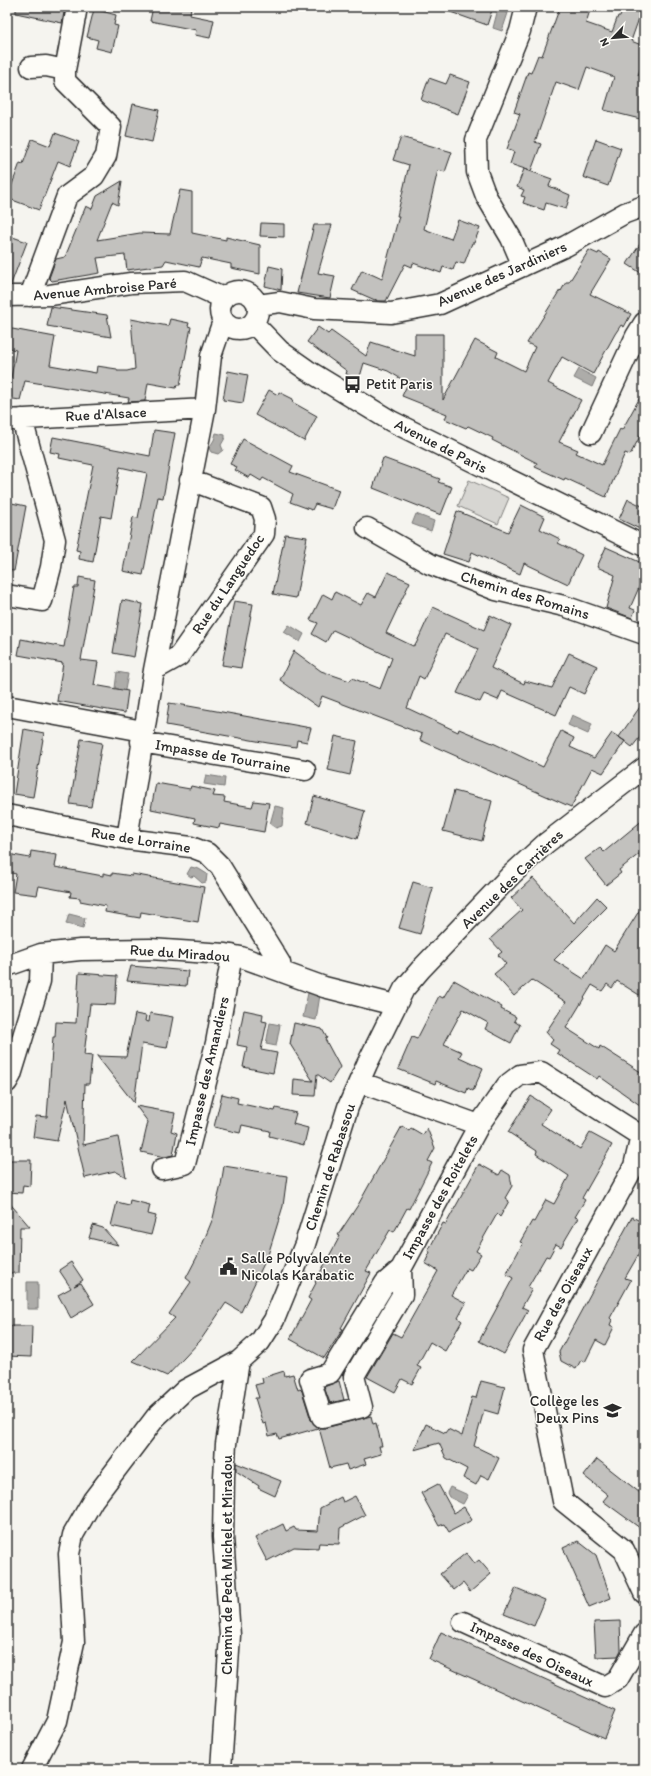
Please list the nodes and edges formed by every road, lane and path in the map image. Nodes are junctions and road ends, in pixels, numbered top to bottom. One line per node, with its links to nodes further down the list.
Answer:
1 (77, 7): 4 (street)
2 (526, 7): 6 (street)
3 (31, 66): 4 (street)
4 (65, 70): 8 (street)
5 (644, 206): 6 (street, Avenue des Jardiniers)
6 (523, 266): 10 (street, Avenue des Jardiniers)
7 (7, 296): 8 (street, Avenue Ambroise Paré)
8 (30, 296): 9 (street, Avenue Ambroise Paré)
9 (222, 298): 10 (street); 11 (street)
10 (255, 314): 11 (street); 18 (street, Avenue de Paris)
11 (223, 321): 13 (street)
12 (644, 323): 15 (street)
13 (205, 408): 14 (street, Rue d'Alsace); 16 (street)
14 (14, 420): 19 (street)
15 (591, 433)
16 (190, 480): 21 (street); 21 (street, Rue du Languedoc)
17 (367, 528): 20 (street, Chemin des Romains)
18 (644, 546)
19 (7, 595)
20 (644, 634)
21 (154, 670): 23 (street)
22 (7, 706): 23 (street, Impasse de Tourraine)
23 (142, 737): 25 (street, Impasse de Tourraine); 27 (street)
24 (644, 768): 32 (street, Avenue des Carrières)
25 (305, 770)
26 (7, 815): 27 (street, Rue de Lorraine)
27 (127, 839): 31 (street, Rue de Lorraine)
28 (41, 954): 29 (street, Rue du Miradou); 30 (street, Rue du Miradou); 33 (street)
29 (232, 955): 31 (street, Rue du Miradou); 37 (street, Impasse des Amandiers)
30 (7, 966)
31 (282, 971): 32 (street, Rue du Miradou)
32 (395, 1005): 34 (street, Chemin de Rabassou)
33 (7, 1082)
34 (359, 1082): 35 (street); 39 (street, Chemin de Rabassou)
35 (479, 1125): 36 (street, Impasse des Roitelets); 38 (street, Impasse des Roitelets)
36 (641, 1136): 40 (street, Rue des Oiseaux)
37 (162, 1169)
38 (401, 1269): 38 (street, Impasse des Roitelets)
39 (239, 1361): 43 (street, Chemin de Rabassou); 44 (street, Chemin de Pech Michel et Miradou)
40 (644, 1593)
41 (463, 1622): 42 (street, Impasse des Oiseaux)
42 (644, 1634)
43 (32, 1769)
44 (221, 1769)

